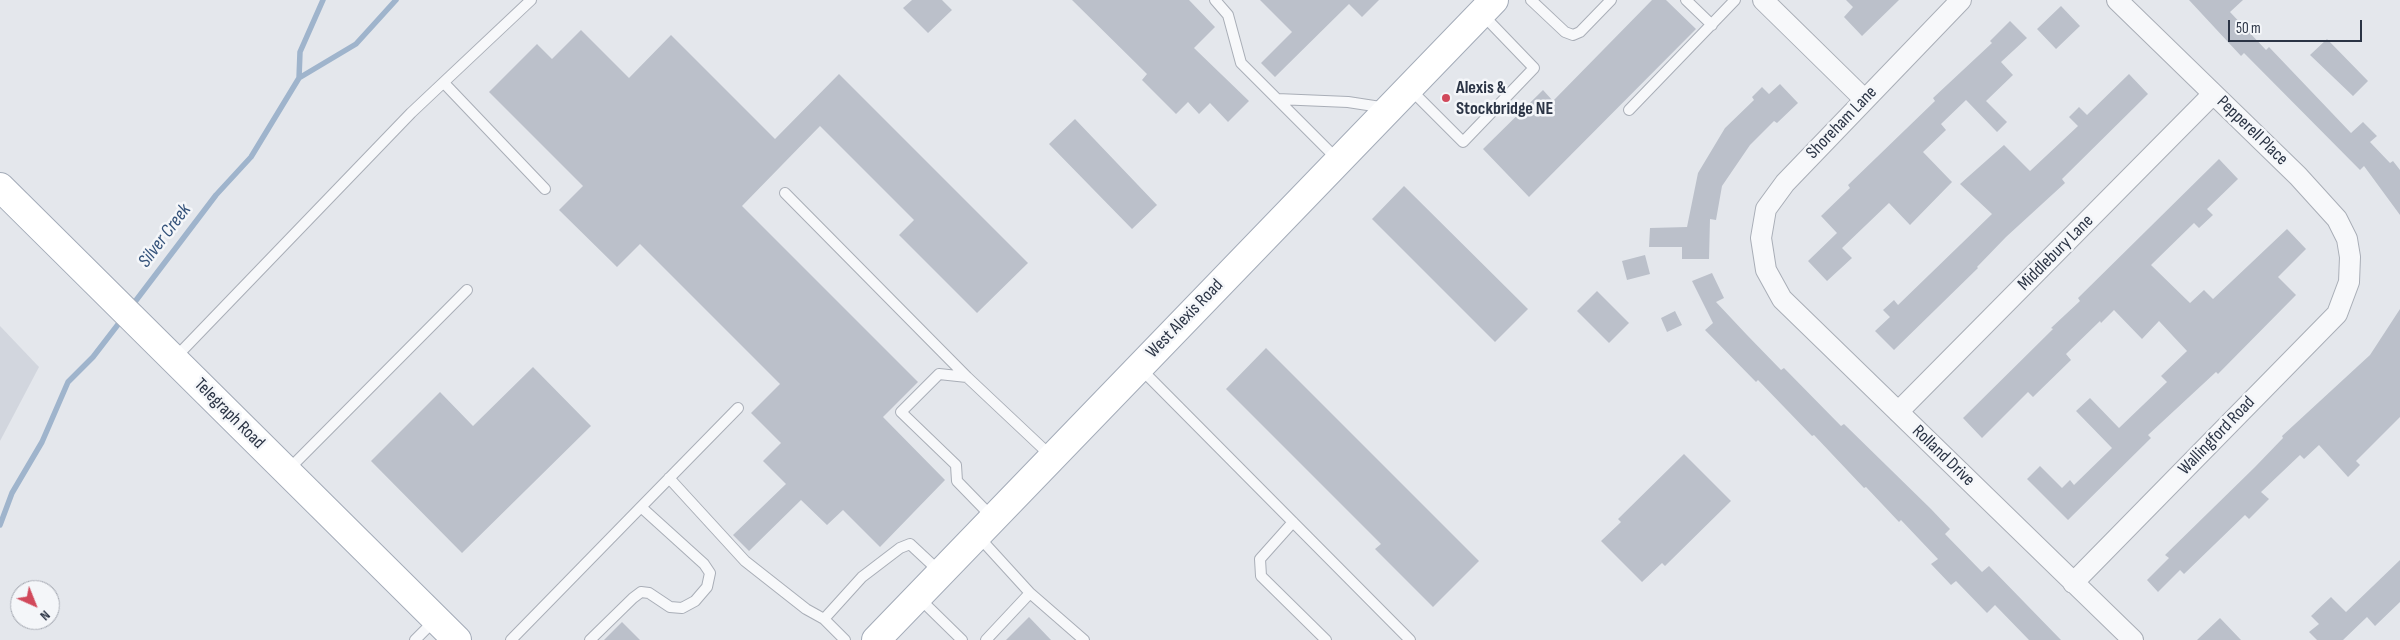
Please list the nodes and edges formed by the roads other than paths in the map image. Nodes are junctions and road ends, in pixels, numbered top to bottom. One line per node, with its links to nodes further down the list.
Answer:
1 (531, 0): 12 (lane)
2 (1215, 0): 15 (lane)
3 (1531, 0): 4 (lane)
4 (1611, 0)
5 (1686, 0): 11 (lane)
6 (1736, 0): 11 (lane)
7 (1763, 0): 16 (street)
8 (1961, 0): 16 (street, Shoreham Lane)
9 (2117, 0): 14 (street, Pepperell Place)
10 (1488, 7): 13 (main road, West Alexis Road); 13 (lane)
11 (1712, 24): 18 (lane)
12 (444, 83): 21 (lane); 26 (lane)
13 (1410, 88): 17 (main road, West Alexis Road)
14 (2214, 94): 24 (street, Pepperell Place); 30 (street, Middlebury Lane)
15 (1277, 99): 17 (lane); 19 (lane)
16 (1864, 99): 23 (street, Shoreham Lane)
17 (1390, 108): 19 (main road, West Alexis Road)
18 (1629, 110)
19 (1339, 161): 27 (main road, West Alexis Road)
20 (0, 189): 26 (main road, Telegraph Road)
21 (545, 189)
22 (785, 193): 28 (lane)
23 (1765, 265): 30 (street, Rolland Drive)
24 (2348, 282): 38 (street, Wallingford Road)
25 (467, 290): 32 (lane)
26 (173, 359): 32 (main road, Telegraph Road)
27 (1139, 366): 31 (main road, West Alexis Road); 35 (lane)
28 (967, 377): 31 (lane); 36 (lane)
29 (738, 408): 33 (lane)
30 (1898, 412): 38 (street, Rolland Drive)
31 (1052, 456): 36 (main road, West Alexis Road)
32 (287, 471): 41 (main road, Telegraph Road)
33 (669, 478): 34 (lane); 42 (lane)
34 (641, 507): 45 (lane); 46 (lane)
35 (1293, 522): 52 (lane); 53 (lane)
36 (985, 526): 37 (main road, West Alexis Road); 39 (lane)
37 (941, 572): 40 (main road, West Alexis Road); 42 (lane)
38 (2073, 583): 54 (street, Rolland Drive)
39 (1030, 593): 50 (lane); 51 (lane)
40 (917, 597): 48 (main road, West Alexis Road); 49 (lane)
41 (436, 619): 43 (lane); 44 (main road, Telegraph Road)
42 (824, 619): 47 (lane)
43 (415, 640)
44 (457, 640)
45 (511, 640)
46 (590, 640)
47 (845, 640)
48 (876, 640)
49 (962, 640)
50 (986, 640)
51 (1084, 640)
52 (1326, 640)
53 (1410, 640)
54 (2133, 640)

